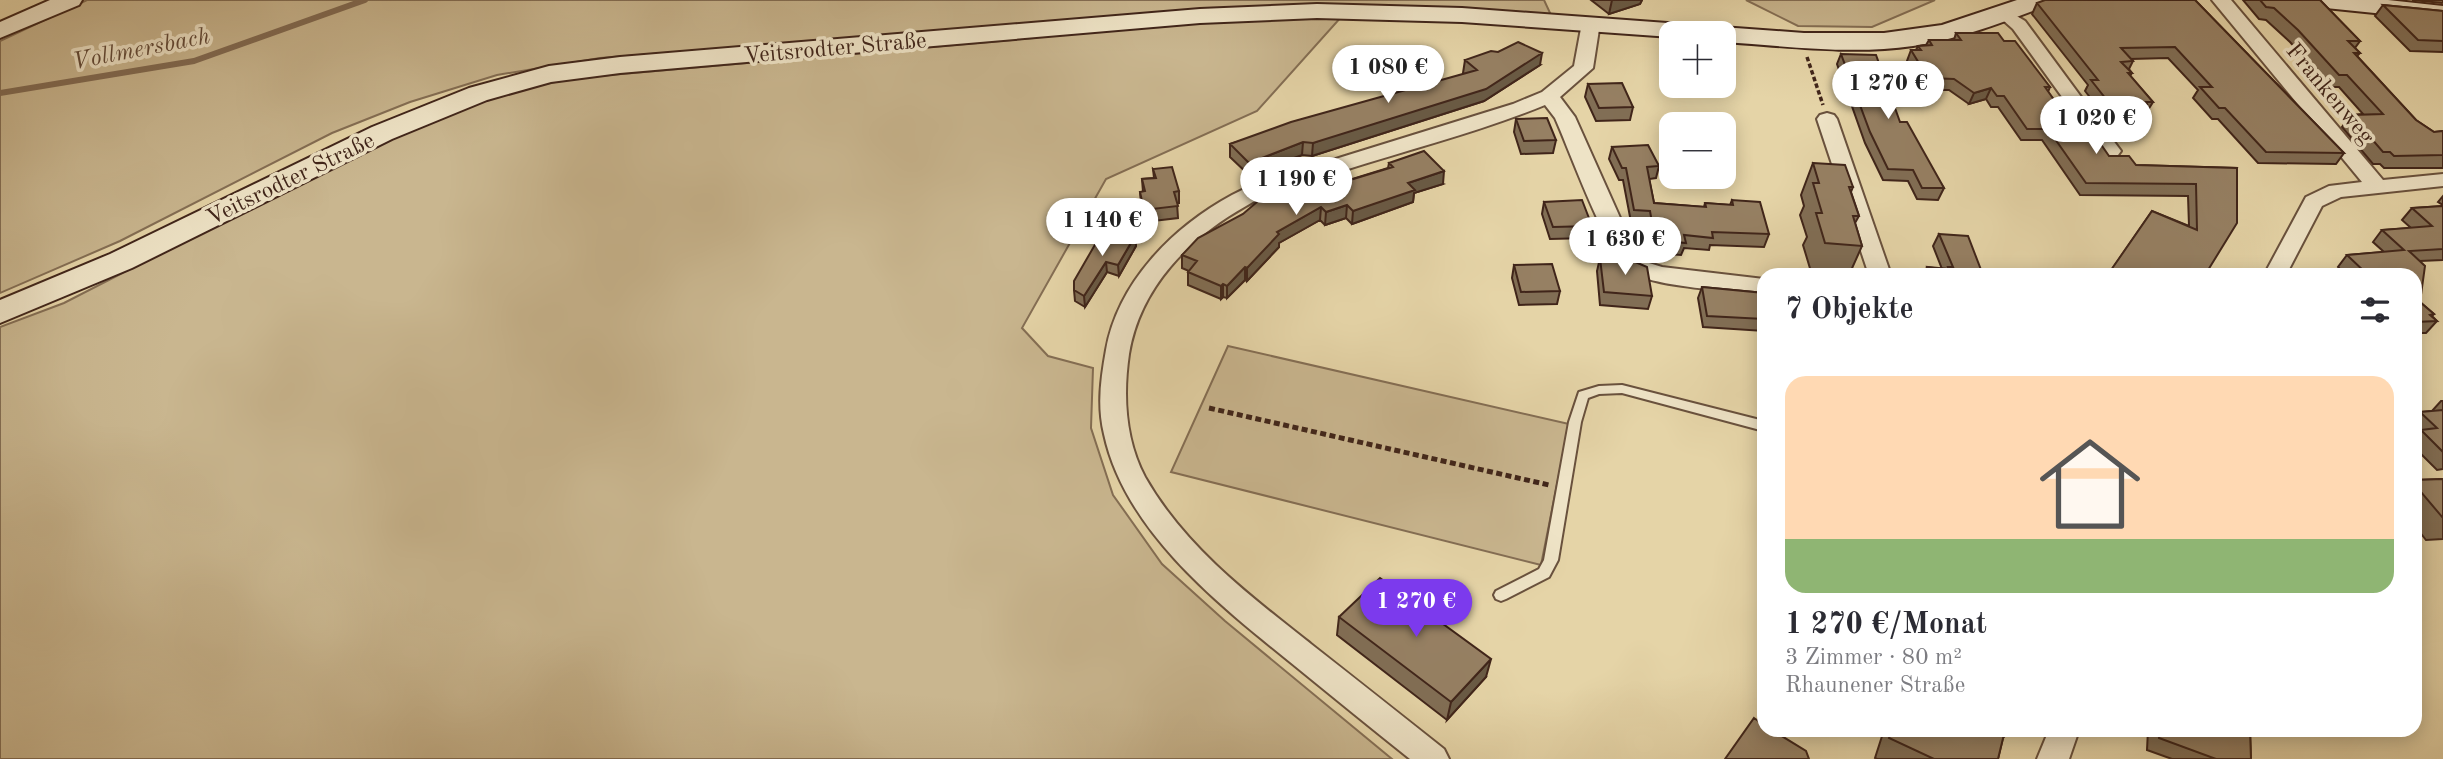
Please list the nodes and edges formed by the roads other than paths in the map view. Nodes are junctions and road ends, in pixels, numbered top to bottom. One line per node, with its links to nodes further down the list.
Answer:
1 (70, 0): 9 (street)
2 (2039, 0): 5 (street, Veitsrodter Straße)
3 (2221, 0): 15 (street, Frankenweg)
4 (2316, 0): 6 (street)
5 (2005, 13): 10 (street, Veitsrodter Straße); 13 (street)
6 (2440, 16)
7 (1591, 23): 8 (street, Veitsrodter Straße); 11 (street); 19 (street, Veitsrodter Straße)
8 (1659, 28)
9 (0, 31)
10 (1736, 34)
11 (1549, 96): 18 (street); 22 (street)
12 (1827, 119): 16 (street)
13 (2110, 151)
14 (2443, 180): 15 (street)
15 (2376, 185): 17 (street)
16 (1878, 268)
17 (2278, 268)
18 (1757, 286)
19 (0, 312)
20 (1757, 424): 21 (lane)
21 (1501, 595)
22 (1433, 759)

